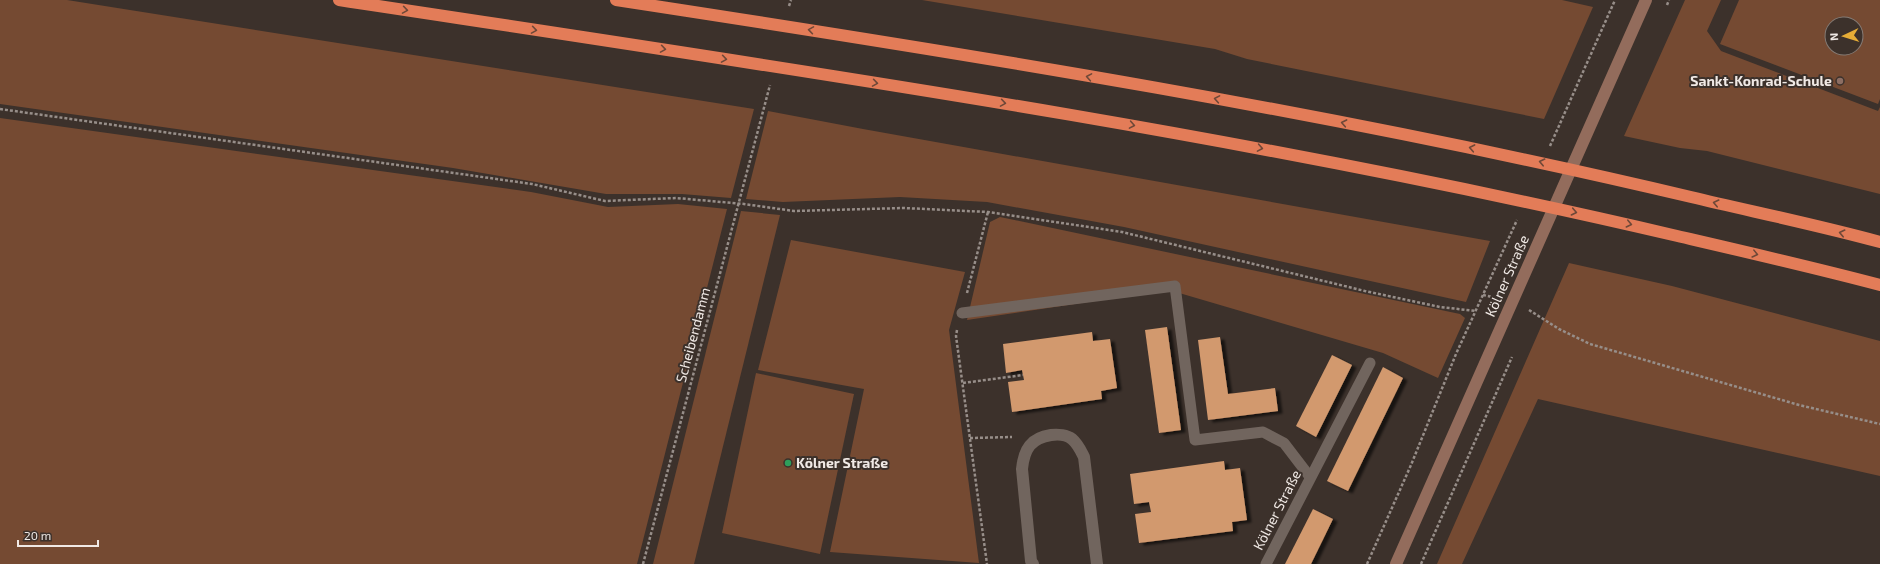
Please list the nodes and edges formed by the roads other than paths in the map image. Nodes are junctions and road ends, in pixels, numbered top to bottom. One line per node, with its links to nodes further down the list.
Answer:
1 (339, 0): 5 (highway, one-way to 5)
2 (616, 0): 4 (highway, one-way to 2)
3 (1646, 0): 12 (main road, Kölner Straße)
4 (1880, 242)
5 (1880, 285)
6 (962, 313): 8 (lane)
7 (1370, 362): 8 (lane, Kölner Straße)
8 (1310, 477): 11 (lane, Kölner Straße)
9 (1032, 564): 10 (street)
10 (1097, 564)
11 (1266, 564)
12 (1396, 564)

